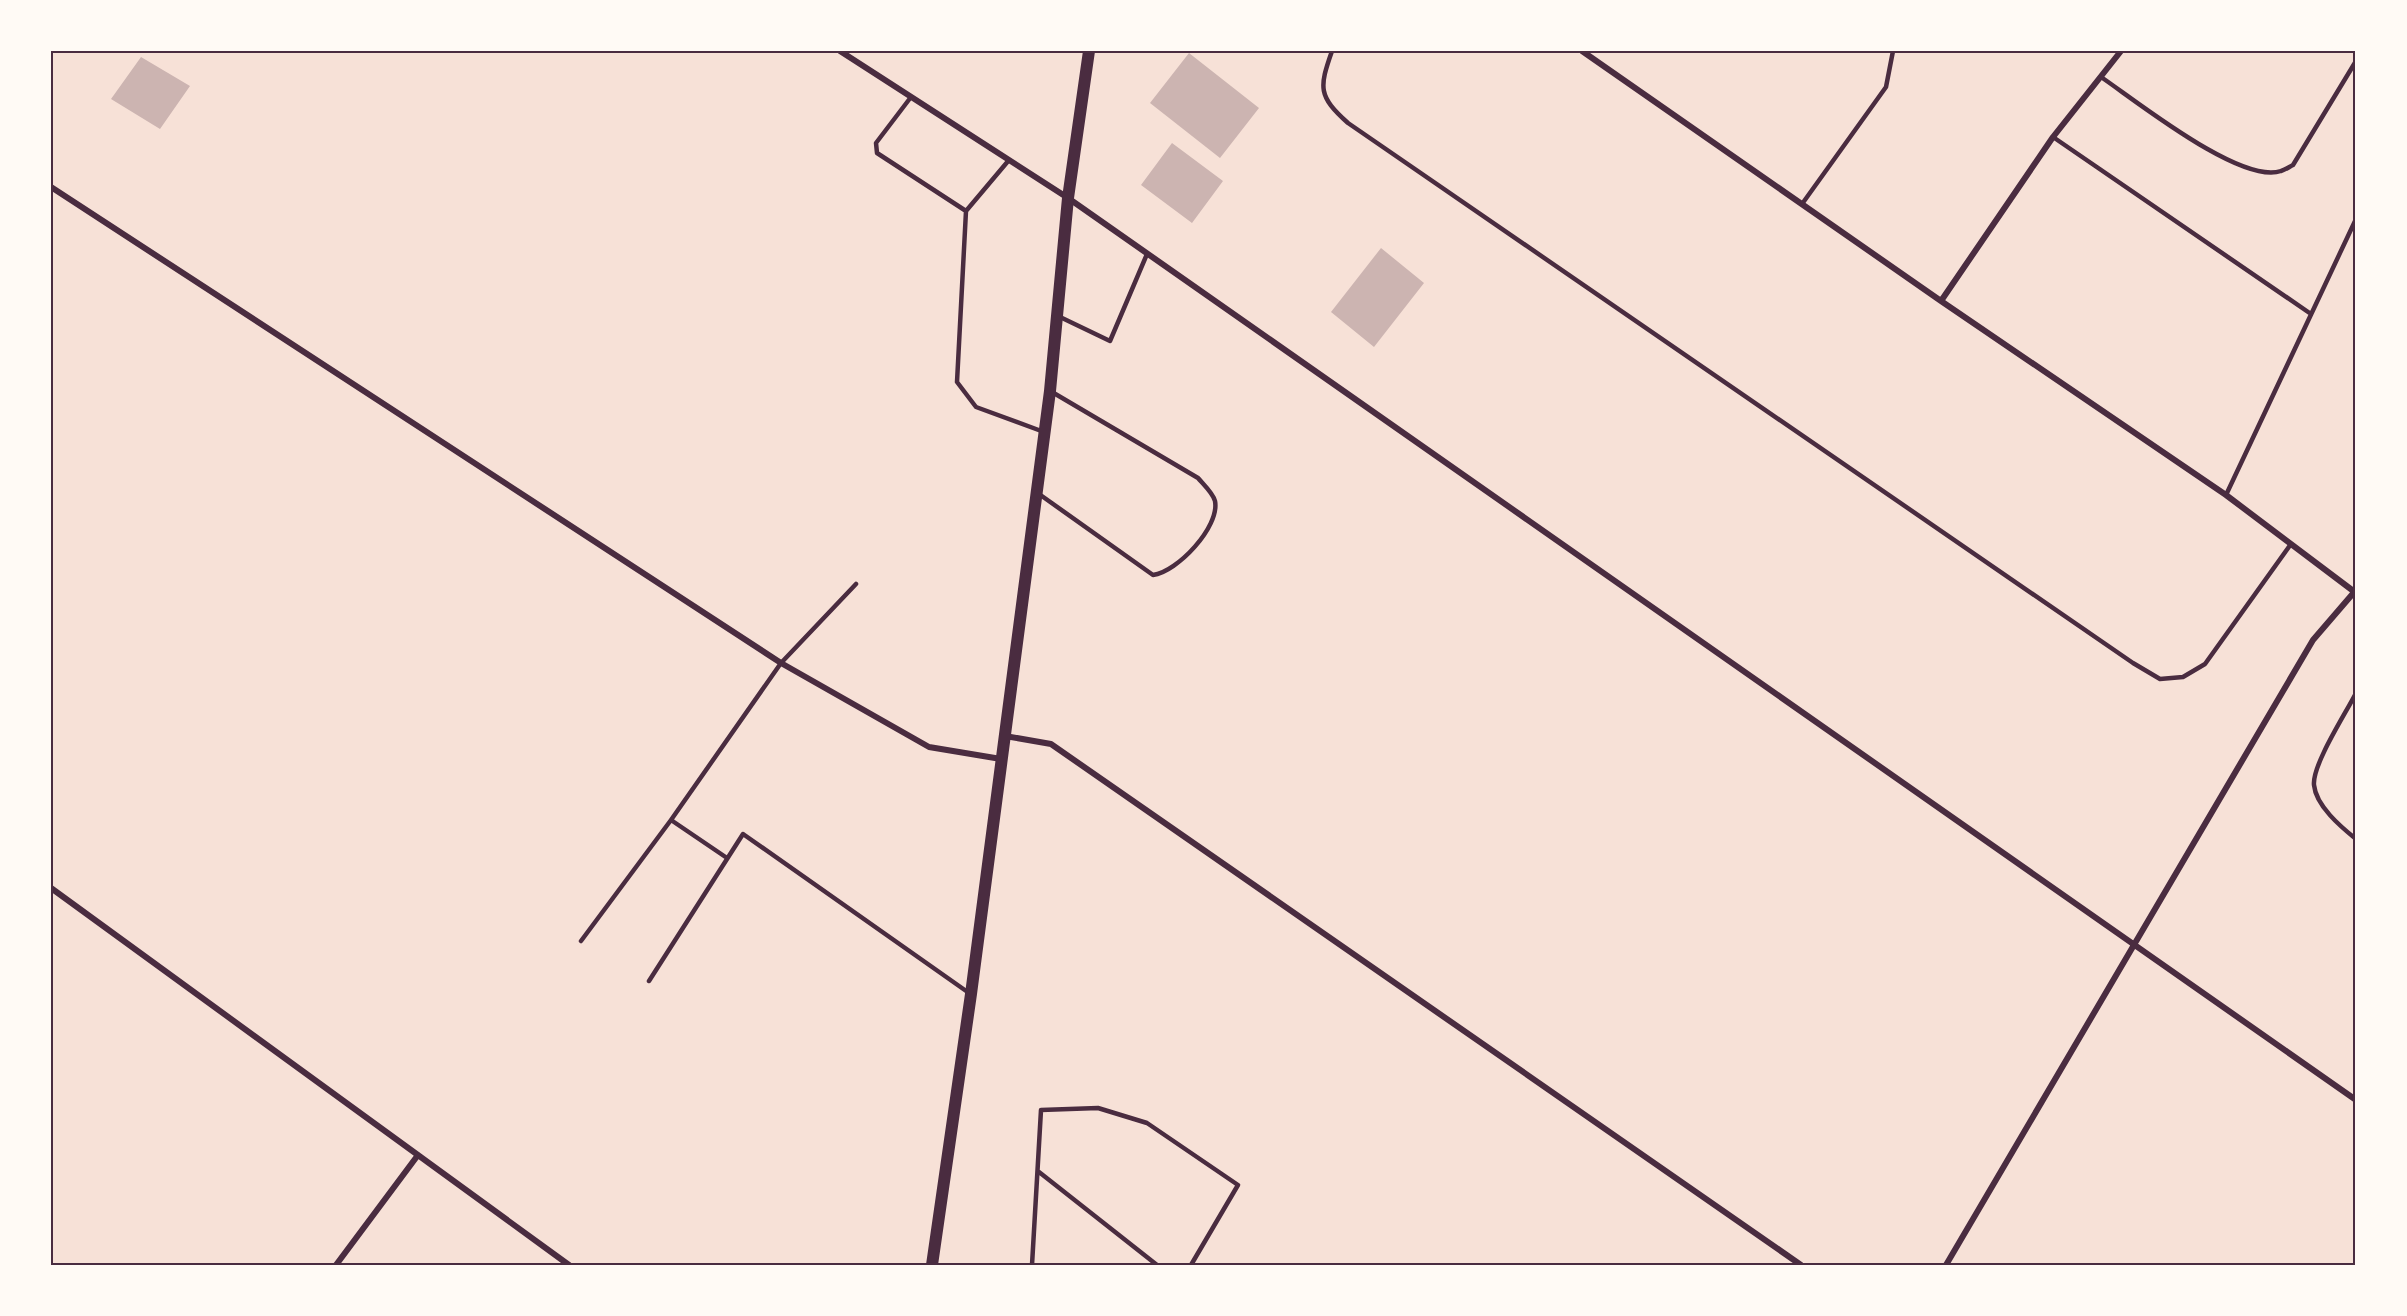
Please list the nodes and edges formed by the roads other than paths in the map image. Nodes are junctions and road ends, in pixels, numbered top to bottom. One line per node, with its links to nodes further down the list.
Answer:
1 (840, 51): 9 (street)
2 (1089, 51): 13 (main road)
3 (1332, 51): 25 (lane)
4 (1582, 51): 14 (street)
5 (1893, 51): 14 (lane)
6 (2121, 51): 8 (street)
7 (2356, 61): 8 (lane)
8 (2101, 77): 10 (street)
9 (911, 97): 11 (street); 15 (lane)
10 (2053, 137): 18 (street); 19 (lane)
11 (1009, 160): 13 (street); 15 (lane)
12 (51, 187): 28 (street)
13 (1068, 198): 17 (street); 20 (main road)
14 (1803, 204): 18 (street)
15 (966, 211): 22 (lane)
16 (2356, 219): 19 (lane)
17 (1147, 254): 20 (lane); 37 (street)
18 (1941, 301): 24 (street)
19 (2311, 315): 24 (lane)
20 (1057, 316): 21 (main road)
21 (1050, 391): 22 (main road); 23 (lane)
22 (1044, 432): 23 (main road)
23 (1036, 492): 30 (main road)
24 (2226, 495): 25 (street)
25 (2291, 544): 27 (street)
26 (856, 584): 28 (lane)
27 (2356, 592): 37 (street)
28 (781, 663): 31 (street); 32 (lane)
29 (2356, 693): 33 (lane)
30 (1004, 736): 31 (main road); 49 (street)
31 (1001, 759): 39 (main road)
32 (671, 820): 34 (lane); 36 (lane)
33 (2356, 839)
34 (728, 858): 38 (lane); 39 (lane)
35 (51, 888): 41 (street)
36 (581, 941)
37 (2135, 945): 40 (street); 50 (street)
38 (649, 981)
39 (971, 994): 45 (main road)
40 (2356, 1100)
41 (418, 1155): 43 (street); 44 (street)
42 (1039, 1172): 46 (lane); 47 (lane); 48 (lane)
43 (336, 1265)
44 (569, 1265)
45 (932, 1265)
46 (1032, 1265)
47 (1157, 1265)
48 (1191, 1265)
49 (1800, 1265)
50 (1946, 1265)

